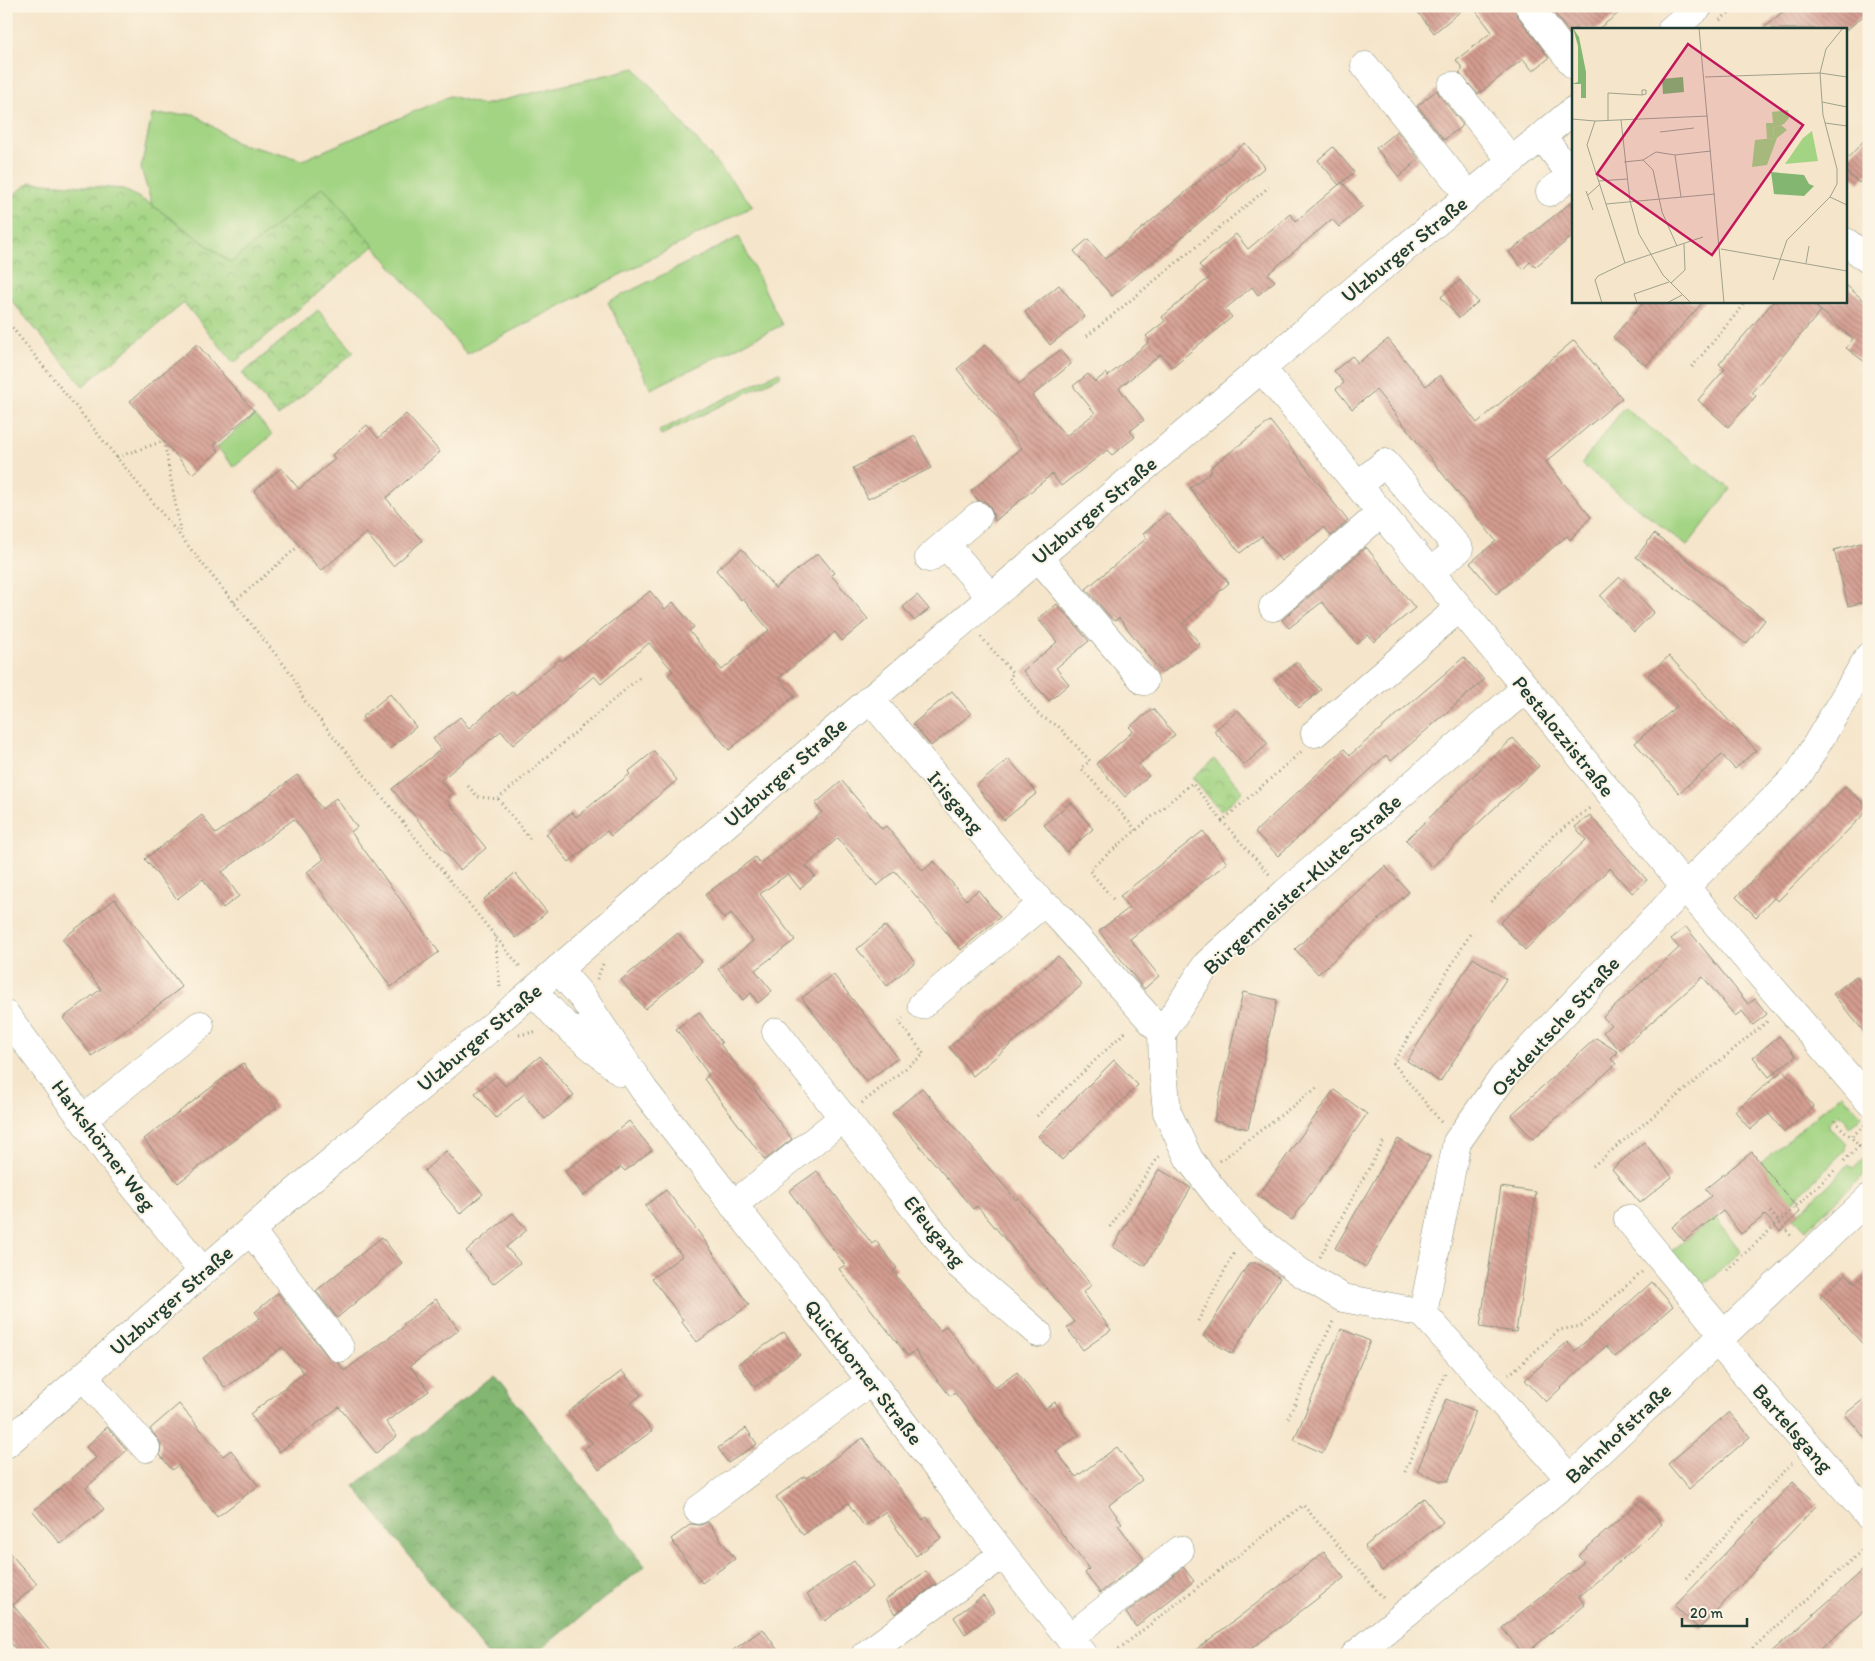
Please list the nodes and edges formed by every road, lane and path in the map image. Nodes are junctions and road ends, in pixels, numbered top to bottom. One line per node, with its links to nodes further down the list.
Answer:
1 (1529, 6): 6 (street)
2 (1699, 6): 5 (street)
3 (1737, 6): 4 (path)
4 (1725, 16)
5 (1673, 28)
6 (1572, 62)
7 (1365, 66): 15 (street)
8 (1452, 86): 11 (street)
9 (1572, 112): 10 (street, Ulzburger Straße)
10 (1542, 136): 11 (street, Ulzburger Straße); 12 (street)
11 (1511, 160): 15 (street, Ulzburger Straße)
12 (1572, 174): 14 (street)
13 (1269, 187): 20 (path)
14 (1550, 192)
15 (1469, 196): 22 (street, Ulzburger Straße)
16 (1848, 244): 17 (street)
17 (1869, 260)
18 (1746, 302): 21 (path)
19 (6, 320): 23 (path)
20 (1087, 336)
21 (1692, 366)
22 (1261, 368): 24 (street, Pestalozzistraße); 29 (street, Ulzburger Straße)
23 (117, 457): 27 (path); 27 (path)
24 (1358, 485): 25 (street, Pestalozzistraße); 30 (street)
25 (1381, 514): 30 (street, Pestalozzistraße); 33 (street)
26 (978, 516): 31 (street)
27 (181, 536): 32 (path)
28 (300, 545): 32 (path)
29 (1038, 557): 31 (street, Ulzburger Straße); 38 (street)
30 (1430, 572): 34 (street, Pestalozzistraße)
31 (991, 597): 40 (street, Ulzburger Straße)
32 (234, 602): 54 (path)
33 (1274, 607)
34 (1459, 608): 39 (street, Pestalozzistraße); 41 (street)
35 (980, 636): 46 (path)
36 (1869, 656): 48 (street, Ostdeutsche Straße)
37 (640, 677): 44 (path)
38 (1144, 681)
39 (1526, 688): 43 (street, Pestalozzistraße); 49 (street, Bürgermeister-Klute-Straße)
40 (870, 699): 52 (street, Irisgang); 55 (street, Ulzburger Straße)
41 (1315, 733): 45 (path)
42 (468, 786): 44 (path)
43 (1609, 792): 48 (street, Pestalozzistraße); 51 (path)
44 (498, 799): 47 (path)
45 (1222, 821): 46 (path); 49 (path)
46 (1136, 830): 50 (path)
47 (531, 840)
48 (1685, 886): 59 (street, Pestalozzistraße); 77 (street, Ostdeutsche Straße)
49 (1285, 892): 61 (street, Bürgermeister-Klute-Straße)
50 (1113, 899)
51 (1491, 902)
52 (1042, 904): 58 (street); 61 (street, Irisgang)
53 (1470, 934): 77 (path)
54 (495, 936): 56 (path); 57 (path)
55 (558, 969): 56 (street, Ulzburger Straße); 67 (street, Quickborner Straße)
56 (527, 980): 67 (street, Quickborner Straße); 91 (street, Ulzburger Straße)
57 (500, 988)
58 (922, 1005): 70 (path)
59 (1786, 1005): 68 (street, Pestalozzistraße); 81 (path)
60 (6, 1015): 71 (street, Harkshörner Weg)
61 (1153, 1024): 69 (path); 74 (street)
62 (200, 1025): 71 (street)
63 (542, 1030): 65 (path)
64 (776, 1032): 70 (street, Efeugang)
65 (516, 1036)
66 (1318, 1087): 83 (path)
67 (644, 1090): 85 (street, Quickborner Straße)
68 (1869, 1102)
69 (1037, 1116)
70 (844, 1117): 85 (street); 100 (street, Efeugang)
71 (83, 1119): 95 (street, Harkshörner Weg)
72 (1834, 1121): 75 (path)
73 (1869, 1121): 75 (path)
74 (1176, 1132): 83 (street); 89 (path)
75 (1851, 1137): 78 (path)
76 (1385, 1139): 96 (path)
77 (1457, 1142): 98 (street, Ostdeutsche Straße)
78 (1858, 1146): 79 (path); 80 (path)
79 (1869, 1146)
80 (1844, 1160)
81 (1593, 1166)
82 (1834, 1170): 88 (path)
83 (1201, 1175): 90 (street)
84 (1869, 1198): 92 (street, Bahnhofstraße)
85 (733, 1205): 105 (street, Quickborner Straße)
86 (1770, 1212): 88 (path)
87 (1628, 1219): 101 (street, Bartelsgang)
88 (1780, 1222): 92 (path); 93 (path)
89 (1110, 1227)
90 (1247, 1229): 96 (street); 99 (path)
91 (251, 1231): 95 (street, Ulzburger Straße); 102 (street)
92 (1808, 1254): 101 (street, Bahnhofstraße)
93 (1727, 1270)
94 (1642, 1271): 106 (path)
95 (203, 1272): 104 (street, Ulzburger Straße)
96 (1309, 1278): 97 (street)
97 (1343, 1298): 98 (street); 107 (path)
98 (1423, 1313): 103 (street)
99 (1198, 1321)
100 (1038, 1333)
101 (1720, 1338): 109 (street, Bartelsgang); 112 (street, Bahnhofstraße)
102 (340, 1348)
103 (1455, 1349): 106 (street); 111 (path)
104 (85, 1375): 108 (street, Ulzburger Straße); 110 (street)
105 (871, 1381): 113 (street); 117 (street, Quickborner Straße)
106 (1492, 1391): 112 (street)
107 (1288, 1418)
108 (6, 1444)
109 (1808, 1446): 114 (street, Bartelsgang); 118 (path)
110 (146, 1448)
111 (1405, 1472)
112 (1570, 1479): 119 (street, Bahnhofstraße)
113 (698, 1510)
114 (1869, 1516)
115 (1869, 1544): 124 (path)
116 (1180, 1550): 120 (street)
117 (1003, 1554): 120 (street, Quickborner Straße); 121 (street)
118 (1686, 1578)
119 (1401, 1618): 122 (path); 123 (street, Bahnhofstraße)
120 (1076, 1646)
121 (864, 1655)
122 (1111, 1655)
123 (1356, 1655)
124 (1745, 1655)

